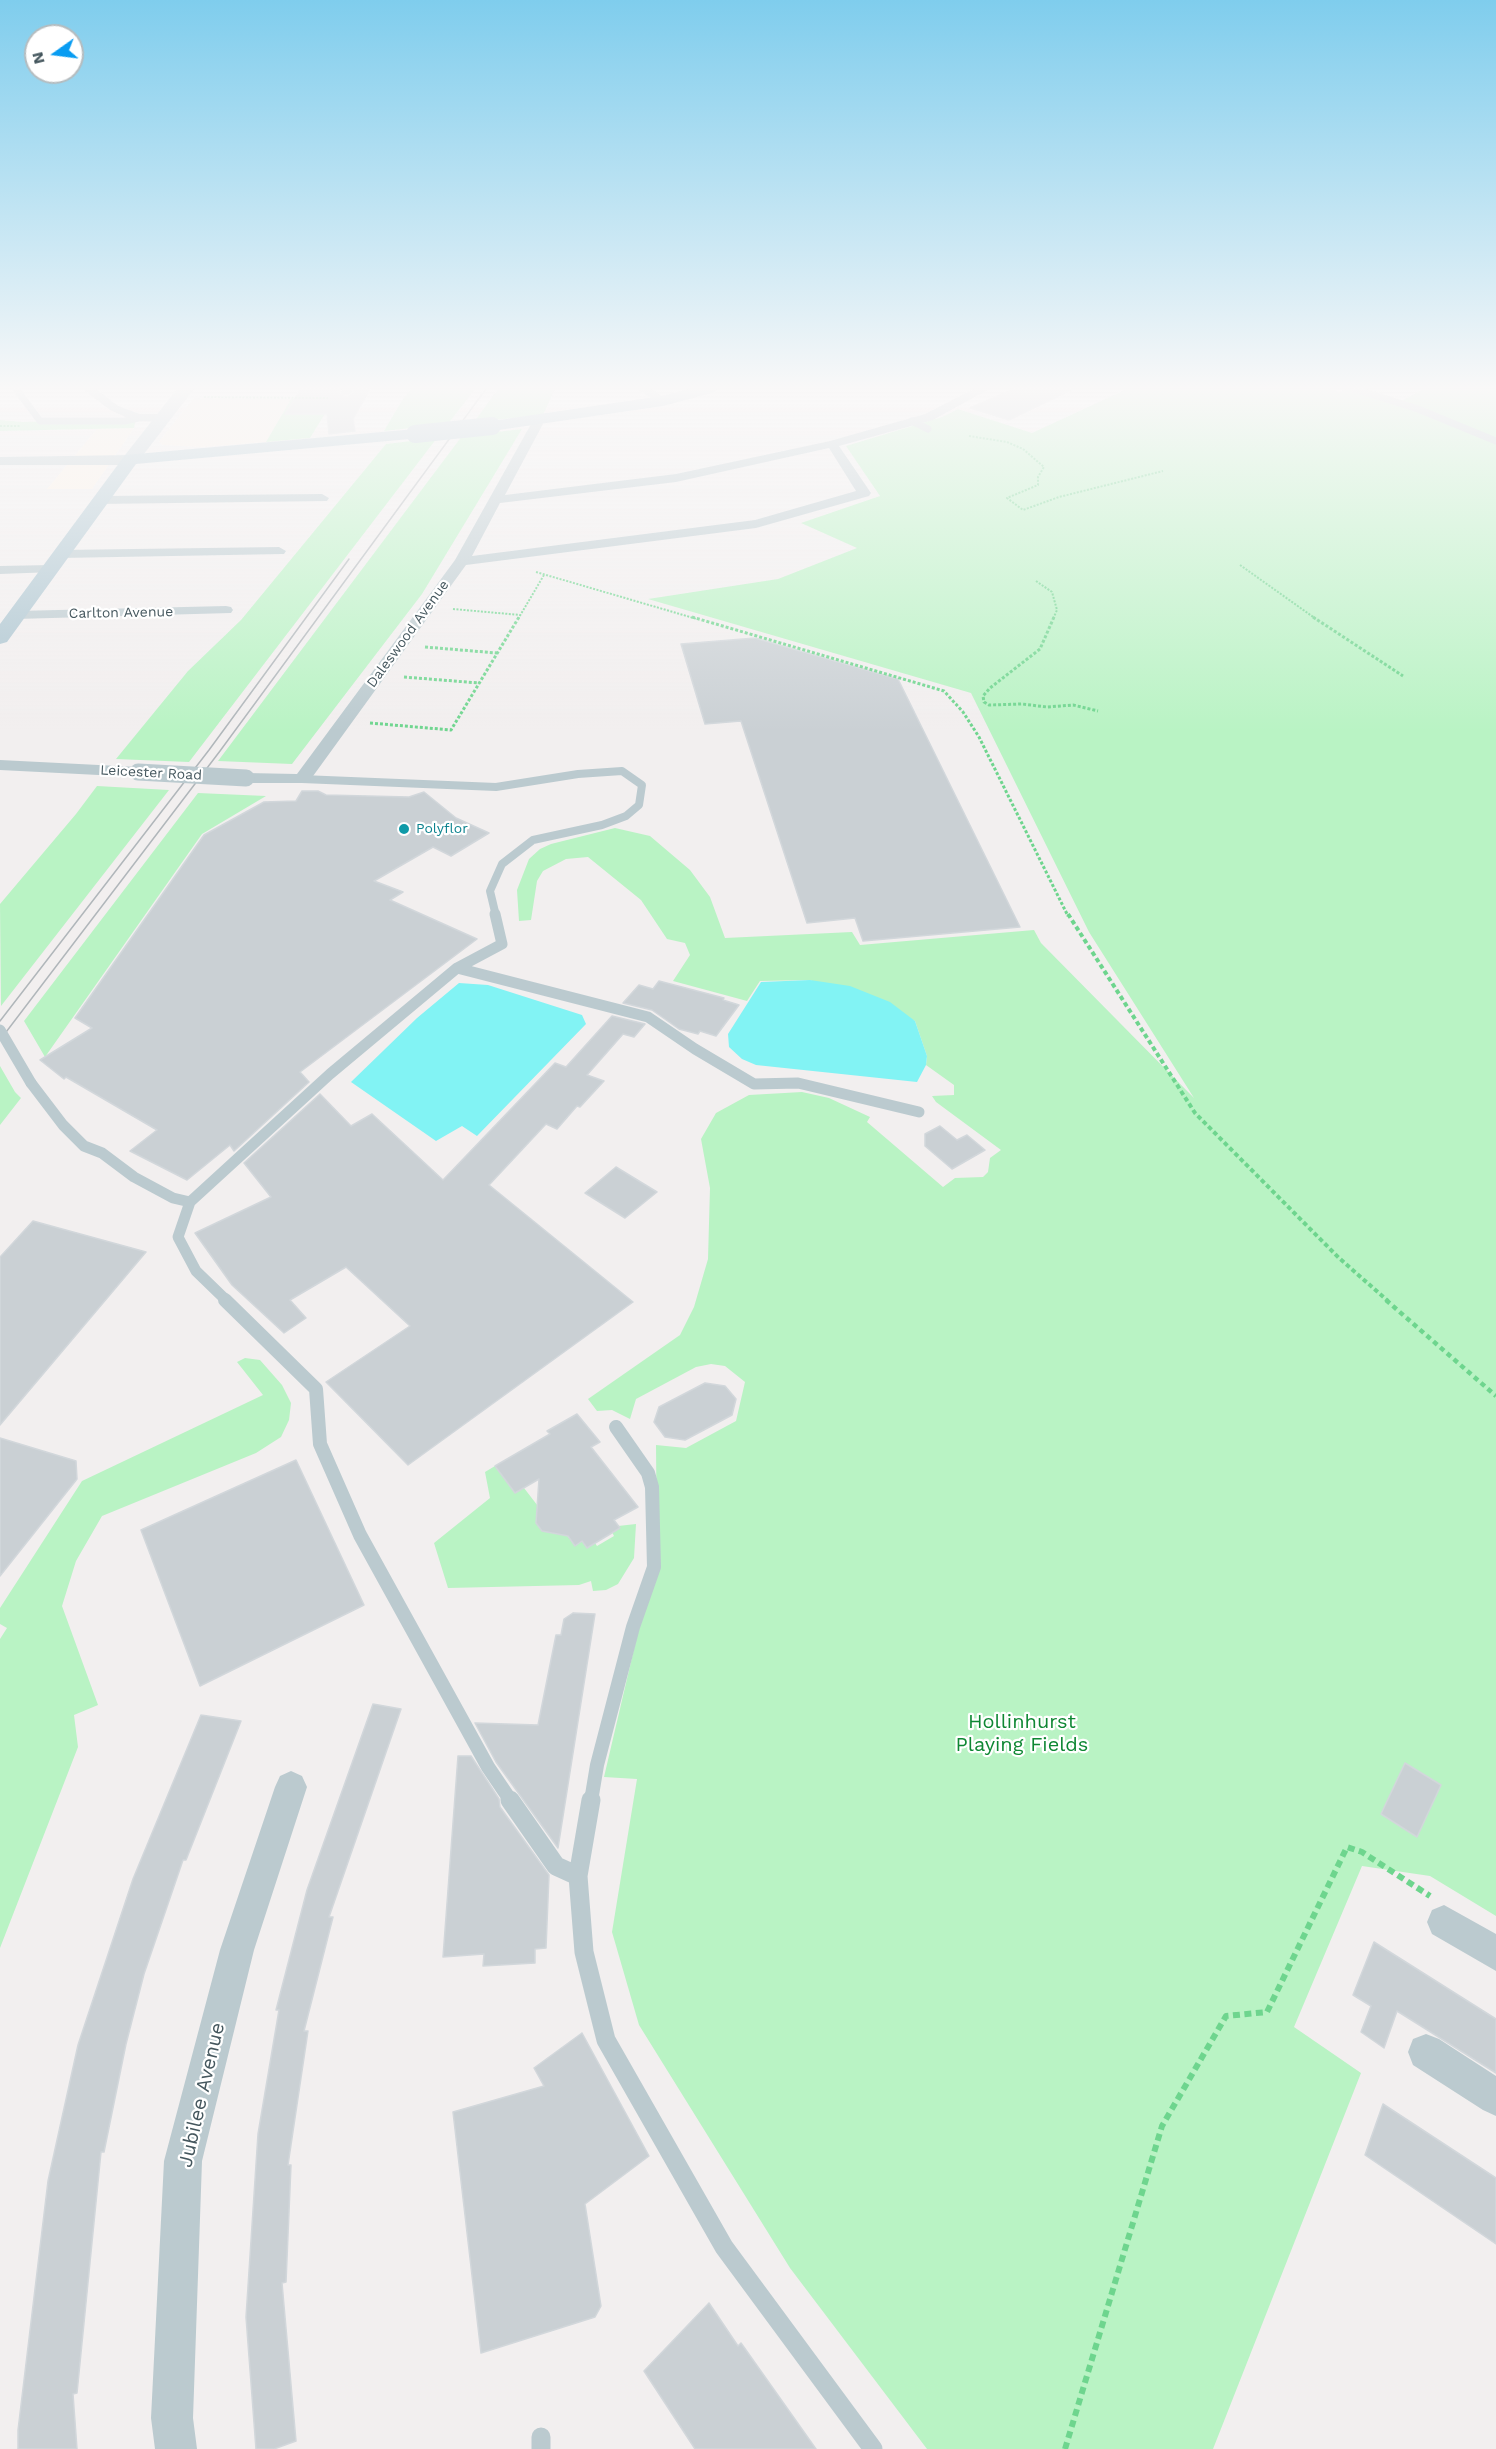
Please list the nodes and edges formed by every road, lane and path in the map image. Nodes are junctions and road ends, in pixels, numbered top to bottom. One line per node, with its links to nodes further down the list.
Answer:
1 (97, 503): 9 (main road)
2 (492, 503): 8 (street, Daleswood Avenue)
3 (828, 503): 7 (street)
4 (1014, 503): 5 (path)
5 (1041, 503)
6 (279, 551): 9 (street)
7 (508, 555): 8 (street); 12 (path)
8 (462, 561): 14 (street, Daleswood Avenue)
9 (56, 562): 11 (street); 16 (main road)
10 (1240, 565): 22 (path)
11 (0, 570)
12 (544, 575): 17 (path); 32 (path)
13 (1036, 581): 24 (path)
14 (429, 607): 17 (path); 19 (street, Daleswood Avenue)
15 (226, 610): 16 (street, Carlton Avenue)
16 (13, 611): 18 (main road)
17 (521, 615): 20 (path)
18 (0, 638)
19 (400, 645): 20 (path); 21 (street, Daleswood Avenue)
20 (497, 653): 23 (path)
21 (379, 674): 23 (path); 25 (street, Daleswood Avenue)
22 (1403, 676)
23 (479, 683): 25 (path)
24 (1098, 711)
25 (345, 720): 27 (street, Daleswood Avenue)
26 (0, 765): 27 (street, Leicester Road, bridge)
27 (302, 779): 28 (lane)
28 (457, 969): 30 (lane); 31 (lane)
29 (0, 1030): 31 (lane, bridge)
30 (919, 1112)
31 (190, 1202): 35 (lane)
32 (1496, 1396)
33 (616, 1427): 35 (lane)
34 (291, 1787): 40 (street, Jubilee Avenue)
35 (578, 1876): 41 (lane)
36 (1444, 1922): 37 (street); 42 (path)
37 (1496, 1954)
38 (1426, 2052): 39 (street)
39 (1496, 2097)
40 (176, 2449)
41 (873, 2449)
42 (1065, 2449)

